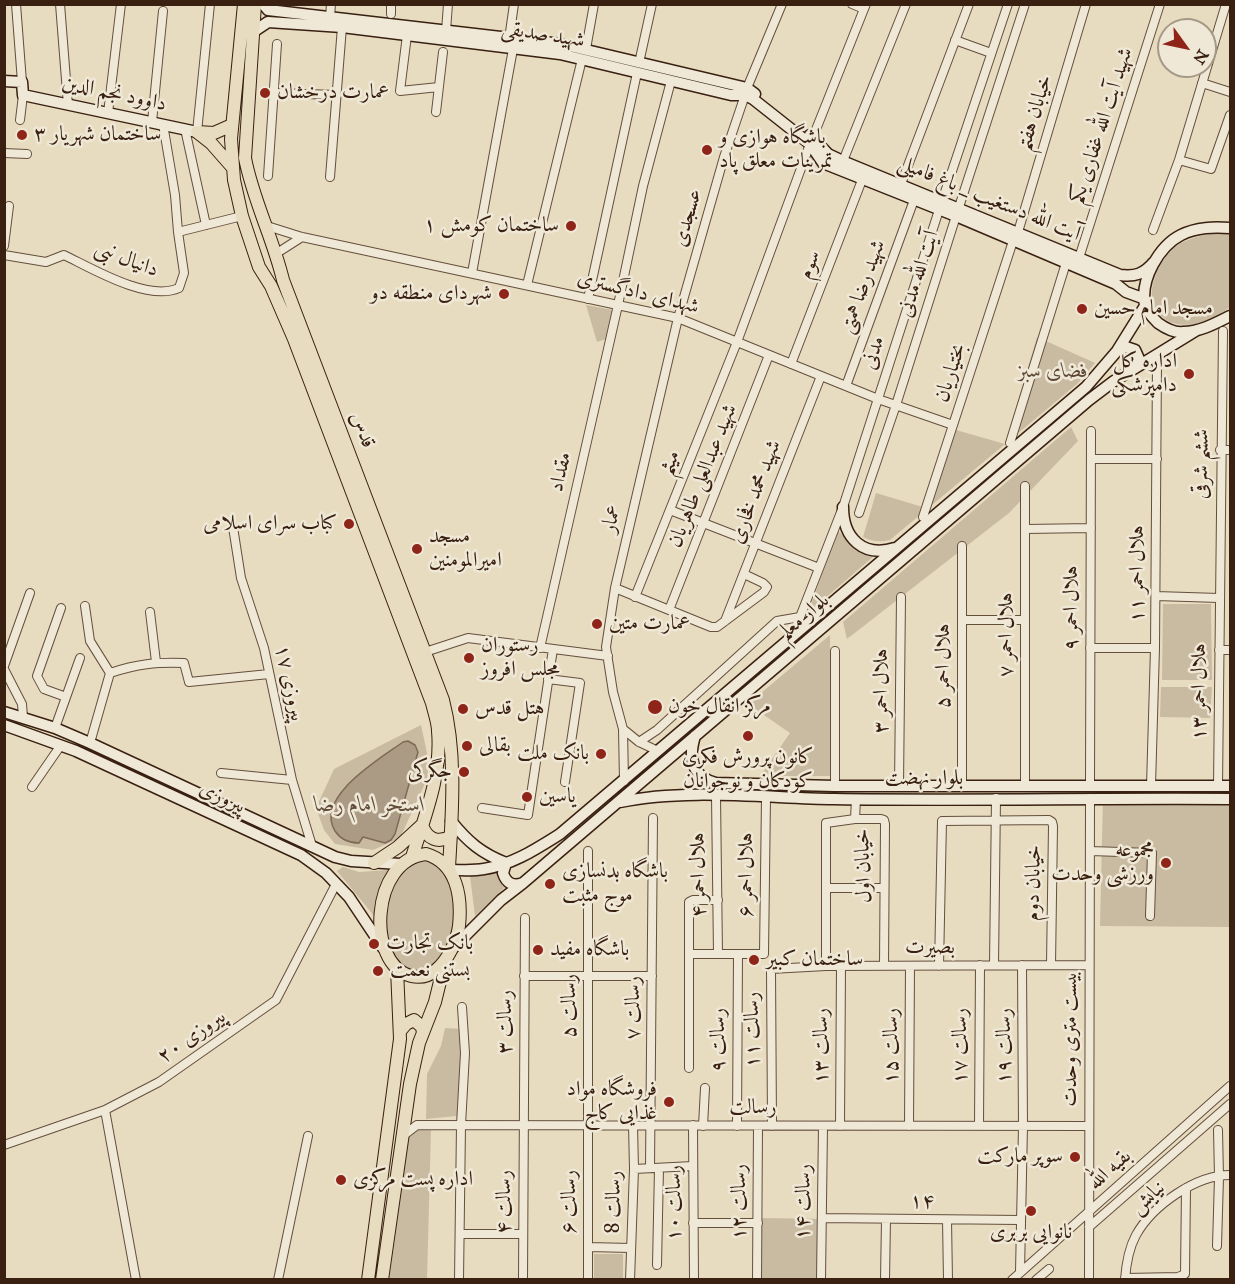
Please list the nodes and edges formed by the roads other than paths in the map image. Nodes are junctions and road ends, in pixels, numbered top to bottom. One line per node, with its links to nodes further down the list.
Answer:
1 (16, 4): 41 (street)
2 (60, 4): 49 (street)
3 (121, 4): 51 (street)
4 (210, 4): 56 (street)
5 (244, 4): 55 (main road, قدس)
6 (255, 4): 30 (main road, قدس)
7 (263, 4): 27 (main road, شهید صدیقی)
8 (331, 4): 26 (street)
9 (391, 4): 25 (street)
10 (448, 4): 29 (street)
11 (514, 4): 34 (street)
12 (594, 4): 37 (street)
13 (652, 4): 38 (street)
14 (782, 4): 44 (street, عسجدی)
15 (852, 4): 23 (street)
16 (906, 4): 61 (street)
17 (969, 4): 32 (street)
18 (1008, 4): 36 (street)
19 (1025, 4): 72 (street, آیت الله مدنی)
20 (1086, 4): 79 (street, خیابان هفتم)
21 (1160, 4): 84 (street, شهید آیت الله غفاری یکم)
22 (1226, 4): 42 (street)
23 (865, 7): 57 (street, میثم)
24 (163, 11): 54 (street, دانیال نبی)
25 (391, 14)
26 (330, 17): 27 (main road, شهید صدیقی); 29 (main road, شهید صدیقی)
27 (293, 18): 28 (main road, شهید صدیقی); 30 (main road, شهید صدیقی)
28 (342, 27): 31 (main road, شهید صدیقی); 48 (street)
29 (446, 31): 34 (main road, شهید صدیقی)
30 (253, 32): 66 (main road, قدس)
31 (407, 35): 34 (main road, شهید صدیقی); 43 (street)
32 (955, 40): 36 (street); 67 (street)
33 (277, 44): 46 (street)
34 (511, 44): 37 (main road, شهید صدیقی); 88 (street)
35 (442, 52): 43 (street)
36 (992, 53): 70 (street)
37 (584, 54): 38 (main road, شهید صدیقی); 90 (street)
38 (638, 68): 40 (main road, شهید صدیقی); 44 (main road, شهید صدیقی); 92 (street)
39 (4, 81): 41 (main road)
40 (671, 81): 44 (main road, شهید صدیقی); 94 (street, مقداد)
41 (22, 82): 47 (main road)
42 (1202, 83): 45 (street); 60 (street)
43 (438, 87): 50 (street)
44 (746, 91): 57 (main road, شهید صدیقی); 96 (street, عسجدی)
45 (1230, 92)
46 (274, 93): 48 (street); 63 (street)
47 (22, 95): 49 (main road, داوود نجم الدین); 53 (street)
48 (337, 95): 64 (street)
49 (68, 105): 51 (main road, داوود نجم الدین)
50 (436, 112)
51 (108, 113): 54 (main road, داوود نجم الدین)
52 (1230, 116): 60 (street)
53 (20, 120)
54 (158, 123): 56 (main road, داوود نجم الدین); 78 (street, دانیال نبی)
55 (232, 125): 56 (main road); 62 (main road, قدس)
56 (191, 130): 62 (main road); 74 (street)
57 (812, 141): 61 (main road, آیت الله دستغیب _ باغ فامیلی); 65 (main road, آیت الله دستغیب _ باغ فامیلی); 99 (street, میثم)
58 (4, 153): 59 (street)
59 (27, 154)
60 (1179, 160): 77 (street)
61 (843, 161): 67 (main road, آیت الله دستغیب _ باغ فامیلی)
62 (233, 168): 68 (main road, قدس)
63 (268, 176)
64 (330, 177)
65 (862, 180): 69 (main road, آیت الله دستغیب _ باغ فامیلی); 103 (street, سوم)
66 (250, 182): 68 (main road); 75 (main road, قدس)
67 (901, 184): 70 (main road, آیت الله دستغیب _ باغ فامیلی)
68 (235, 185): 73 (main road, قدس)
69 (914, 200): 70 (main road, آیت الله دستغیب _ باغ فامیلی); 106 (street, شهید رضا همتی)
70 (941, 205): 72 (main road, آیت الله دستغیب _ باغ فامیلی); 107 (street, مدنی)
71 (9, 206): 81 (street)
72 (958, 212): 79 (main road, آیت الله دستغیب _ باغ فامیلی); 108 (street, آیت الله مدنی)
73 (242, 216): 74 (street); 87 (main road, قدس)
74 (206, 225): 78 (street)
75 (267, 226): 80 (street, شهدای دادگستری); 83 (main road, قدس)
76 (1230, 228): 85 (main road)
77 (1153, 230)
78 (178, 232): 82 (street, دانیال نبی)
79 (1015, 236): 84 (main road, آیت الله دستغیب _ باغ فامیلی); 86 (main road, آیت الله دستغیب _ باغ فامیلی); 109 (street, بختیاریان)
80 (302, 237): 83 (street); 88 (street, شهدای دادگستری)
81 (4, 246)
82 (4, 255)
83 (277, 255): 87 (main road); 152 (main road, قدس)
84 (1079, 258): 89 (main road, آیت الله دستغیب _ باغ فامیلی)
85 (1154, 262): 89 (main road); 93 (main road, بلوار معلم)
86 (1066, 263): 91 (main road, آیت الله دستغیب _ باغ فامیلی); 111 (street)
87 (259, 267): 198 (main road, قدس)
88 (472, 273): 90 (street, شهدای دادگستری)
89 (1129, 276): 91 (main road)
90 (527, 285): 92 (street, شهدای دادگستری)
91 (1126, 291): 93 (main road, آیت الله دستغیب _ باغ فامیلی)
92 (588, 298): 94 (street, شهدای دادگستری)
93 (1145, 302): 97 (main road); 100 (main road, بلوار معلم)
94 (618, 305): 96 (street, شهدای دادگستری); 145 (street, مقداد)
95 (1230, 316): 97 (main road, بلوار معلم)
96 (678, 318): 99 (street, شهدای دادگستری); 130 (street, عمار)
97 (1197, 330): 104 (main road, بلوار معلم)
98 (1223, 331): 112 (street, ششم شرقی)
99 (737, 342): 101 (street, شهدای دادگستری); 118 (street, میثم)
100 (1118, 351): 104 (main road); 127 (main road, بلوار معلم)
101 (770, 355): 103 (street, شهدای دادگستری); 121 (street, شهید عبدالعلی طاهریان)
102 (1157, 363): 115 (street, هلال احمر ۱۱)
103 (791, 364): 105 (street, شهدای دادگستری)
104 (1135, 368): 166 (main road, بلوار معلم)
105 (820, 376): 106 (street, شهدای دادگستری); 125 (street, شهید محمد فخاری)
106 (846, 386): 107 (street, شهدای دادگستری)
107 (878, 399): 108 (street, شهدای دادگستری); 117 (street, مدنی)
108 (896, 405): 109 (street, شهدای دادگستری); 119 (street, آیت الله مدنی)
109 (953, 424): 120 (street, بختیاریان)
110 (1091, 431): 114 (street, هلال احمر ۹)
111 (1010, 443)
112 (1220, 450): 113 (street); 135 (street, ششم شرقی)
113 (1230, 450)
114 (1091, 459): 115 (street); 123 (street, هلال احمر ۹)
115 (1157, 459): 132 (street, هلال احمر ۱۱)
116 (1025, 486): 124 (street, هلال احمر ۷)
117 (843, 507): 127 (main road); 128 (street, مدنی)
118 (670, 510): 121 (street); 133 (street, میثم)
119 (859, 513)
120 (923, 517)
121 (703, 523): 125 (street); 138 (street, شهید عبدالعلی طاهریان)
122 (233, 527): 158 (street, پیروزی ۱۷)
123 (1091, 528): 124 (street); 146 (street, هلال احمر ۹)
124 (1026, 529): 142 (street, هلال احمر ۷)
125 (756, 544): 128 (street); 129 (street, شهید محمد فخاری)
126 (962, 546): 141 (street, هلال احمر ۵)
127 (898, 547): 144 (main road, بلوار معلم)
128 (819, 568): 140 (street, مدنی)
129 (744, 574): 143 (street, شهید محمد فخاری); 143 (street)
130 (615, 588): 133 (street); 153 (street, عمار)
131 (30, 593): 156 (street)
132 (1156, 596): 135 (street); 147 (street, هلال احمر ۱۱)
133 (635, 597): 138 (street)
134 (900, 597): 179 (street, هلال احمر ۳)
135 (1219, 598): 149 (street, هلال احمر ۱۳)
136 (85, 606): 157 (street)
137 (61, 609): 160 (street)
138 (669, 610): 143 (street)
139 (150, 612): 155 (street)
140 (800, 617): 144 (street, مدنی); 167 (street)
141 (962, 620): 142 (street); 180 (street, هلال احمر ۵)
142 (1025, 620): 176 (street, هلال احمر ۷)
143 (725, 621)
144 (792, 636): 170 (main road, بلوار معلم)
145 (540, 648): 148 (street); 152 (street)
146 (1090, 648): 147 (street); 177 (street, هلال احمر ۹)
147 (1155, 648): 181 (street, هلال احمر ۱۱)
148 (553, 649): 153 (street); 159 (street)
149 (1219, 650): 150 (street); 182 (street, هلال احمر ۱۳)
150 (1230, 650)
151 (835, 651): 178 (street)
152 (425, 652): 197 (main road, قدس)
153 (608, 656): 165 (street, عمار)
154 (80, 658): 160 (street)
155 (156, 662): 157 (street); 158 (street)
156 (4, 668): 162 (street)
157 (110, 673): 168 (street)
158 (269, 675): 172 (street, پیروزی ۱۷)
159 (548, 679): 175 (street); 193 (street)
160 (66, 697): 164 (street)
161 (4, 712): 162 (main road, پیروزی)
162 (23, 717): 164 (main road, پیروزی)
163 (4, 725): 169 (main road, پیروزی)
164 (55, 728): 168 (main road, پیروزی)
165 (623, 729): 167 (street); 174 (street, عمار)
166 (695, 735): 173 (main road); 192 (main road, بلوار معلم)
167 (639, 742): 170 (street)
168 (90, 743): 200 (main road, پیروزی)
169 (61, 745): 184 (street); 209 (main road, پیروزی)
170 (658, 751): 174 (main road, بلوار معلم)
171 (221, 772): 172 (street)
172 (292, 780): 200 (street, پیروزی ۱۷)
173 (704, 780): 178 (main road, بلوار نهضت); 185 (main road)
174 (624, 781): 205 (main road, بلوار معلم)
175 (565, 782)
176 (1025, 785): 177 (main road, بلوار نهضت); 180 (main road, بلوار نهضت)
177 (1090, 785): 181 (main road, بلوار نهضت)
178 (835, 786): 179 (main road, بلوار نهضت)
179 (900, 786): 180 (main road, بلوار نهضت)
180 (962, 786)
181 (1151, 786): 182 (main road, بلوار نهضت)
182 (1218, 786): 183 (main road, بلوار نهضت)
183 (1230, 786)
184 (32, 787)
185 (698, 796): 186 (main road, بلوار نهضت); 192 (main road, بلوار نهضت)
186 (716, 796): 187 (main road, بلوار نهضت); 212 (street, هلال احمر ۴)
187 (766, 797): 190 (main road, بلوار نهضت); 218 (street, هلال احمر ۶)
188 (996, 798): 189 (main road, بلوار نهضت); 190 (main road, بلوار نهضت); 196 (street)
189 (1090, 798): 191 (main road, بلوار نهضت); 202 (street, بیست متری وحدت)
190 (856, 799): 195 (street)
191 (1230, 799)
192 (617, 803): 208 (main road, بلوار معلم)
193 (482, 808)
194 (653, 818): 234 (street, رسالت ۷)
195 (855, 819): 210 (street, خیابان اول); 211 (street, خیابان اول)
196 (996, 820): 221 (street, خیابان دوم); 223 (street, خیابان دوم); 229 (street, خیابان دوم)
197 (451, 821): 199 (main road, قدس); 205 (main road)
198 (423, 825): 199 (main road); 203 (main road, قدس); 204 (main road)
199 (451, 836): 207 (main road, قدس)
200 (312, 846): 204 (main road, پیروزی)
201 (588, 850): 233 (street, رسالت ۵)
202 (1090, 851): 213 (street); 224 (street, بیست متری وحدت)
203 (412, 857): 206 (main road); 207 (main road)
204 (374, 863): 206 (main road, پیروزی)
205 (506, 863): 207 (main road, بلوار معلم); 208 (main road)
206 (400, 864): 215 (main road)
207 (450, 869): 219 (main road)
208 (523, 883): 219 (main road, بلوار معلم)
209 (336, 884): 215 (main road, پیروزی); 243 (street, پیروزی ۲۰)
210 (826, 888): 211 (street); 225 (street, خیابان اول)
211 (884, 888): 227 (street, خیابان اول)
212 (718, 900): 216 (street); 217 (street, هلال احمر ۴)
213 (1150, 916)
214 (525, 918): 232 (street, رسالت ۳)
215 (387, 954): 230 (main road)
216 (689, 954): 217 (street); 238 (street)
217 (718, 954): 218 (street)
218 (738, 954): 252 (street, رسالت ۹)
219 (448, 956): 230 (main road); 237 (main road)
220 (980, 965): 221 (street, بصیرت); 229 (street, بصیرت); 258 (street, رسالت ۱۷)
221 (994, 965): 222 (street, بصیرت)
222 (1022, 965): 223 (street, بصیرت); 259 (street, رسالت ۱۹)
223 (1051, 965): 224 (street, بصیرت)
224 (1089, 965): 260 (street, بیست متری وحدت)
225 (826, 966): 226 (street, بصیرت); 231 (street, بصیرت)
226 (841, 966): 227 (street, بصیرت); 256 (street, رسالت ۱۳)
227 (884, 966): 228 (street, بصیرت)
228 (910, 966): 229 (street, بصیرت); 257 (street, رسالت ۱۵)
229 (939, 966)
230 (398, 969): 236 (main road)
231 (771, 969): 254 (street, رسالت ۱۱)
232 (524, 976): 233 (street); 246 (street, رسالت ۳)
233 (588, 976): 234 (street); 247 (street, رسالت ۵)
234 (652, 976): 249 (street, رسالت ۷)
235 (462, 1007): 245 (street)
236 (400, 1031): 237 (main road); 291 (main road)
237 (423, 1033): 242 (main road)
238 (689, 1068)
239 (1230, 1086): 272 (street, بقیه الله)
240 (705, 1088): 251 (street)
241 (1230, 1104): 279 (street)
242 (406, 1107): 244 (street); 263 (main road)
243 (105, 1110): 264 (street, پیروزی ۲۰); 289 (street)
244 (417, 1125): 245 (street, رسالت); 263 (street)
245 (461, 1125): 246 (street, رسالت); 280 (street)
246 (523, 1125): 247 (street, رسالت); 281 (street, رسالت ۴)
247 (589, 1125): 248 (street, رسالت); 283 (street, رسالت ۶)
248 (633, 1125): 249 (street, رسالت); 268 (street, رسالت 8)
249 (652, 1125): 250 (street, رسالت); 266 (street, رسالت ۷)
250 (693, 1125): 251 (street, رسالت); 265 (street, رسالت ۱۰)
251 (703, 1126): 252 (street, رسالت)
252 (737, 1126): 253 (street, رسالت)
253 (758, 1126): 254 (street, رسالت); 278 (street, رسالت ۱۲)
254 (772, 1126): 255 (street, رسالت)
255 (823, 1126): 256 (street, رسالت); 273 (street, رسالت ۱۴)
256 (840, 1126): 257 (street, رسالت)
257 (909, 1126): 258 (street, رسالت)
258 (979, 1126): 259 (street, رسالت)
259 (1023, 1126): 260 (street, رسالت); 276 (street, رسالت ۱۹)
260 (1089, 1126): 272 (street, بیست متری وحدت)
261 (1218, 1131): 270 (street)
262 (308, 1136): 290 (street)
263 (402, 1137): 292 (main road)
264 (4, 1145)
265 (693, 1166): 267 (street); 277 (street, رسالت ۱۰)
266 (650, 1168): 267 (street); 268 (street)
267 (659, 1168): 285 (street)
268 (634, 1169): 284 (street, رسالت 8)
269 (1230, 1175): 270 (street, نیایش)
270 (1219, 1177): 271 (street, نیایش); 282 (street)
271 (1186, 1188): 288 (street, نیایش); 288 (street)
272 (1089, 1212): 279 (street, بیست متری وحدت); 287 (street, بقیه الله)
273 (822, 1218): 274 (street, ۱۴); 299 (street, رسالت ۱۴)
274 (886, 1219): 275 (street, ۱۴); 300 (street)
275 (947, 1220): 276 (street, ۱۴); 301 (street)
276 (1021, 1220): 287 (street, رسالت ۱۹)
277 (693, 1223): 278 (street); 297 (street, رسالت ۱۰)
278 (758, 1223): 298 (street, رسالت ۱۲)
279 (1089, 1227): 304 (street, بیست متری وحدت)
280 (460, 1234): 281 (street); 293 (street)
281 (523, 1234): 294 (street, رسالت ۴)
282 (1217, 1246)
283 (588, 1247): 284 (street); 295 (street, رسالت ۶)
284 (631, 1248): 296 (street, رسالت 8)
285 (657, 1265)
286 (1049, 1269): 303 (street)
287 (1020, 1272): 302 (street, بقیه الله)
288 (1125, 1279)
289 (135, 1280)
290 (278, 1280)
291 (368, 1280)
292 (382, 1280)
293 (459, 1280)
294 (523, 1280)
295 (588, 1280)
296 (630, 1280)
297 (694, 1280)
298 (757, 1280)
299 (821, 1280)
300 (885, 1280)
301 (948, 1280)
302 (1012, 1280)
303 (1036, 1280)
304 (1089, 1280)

